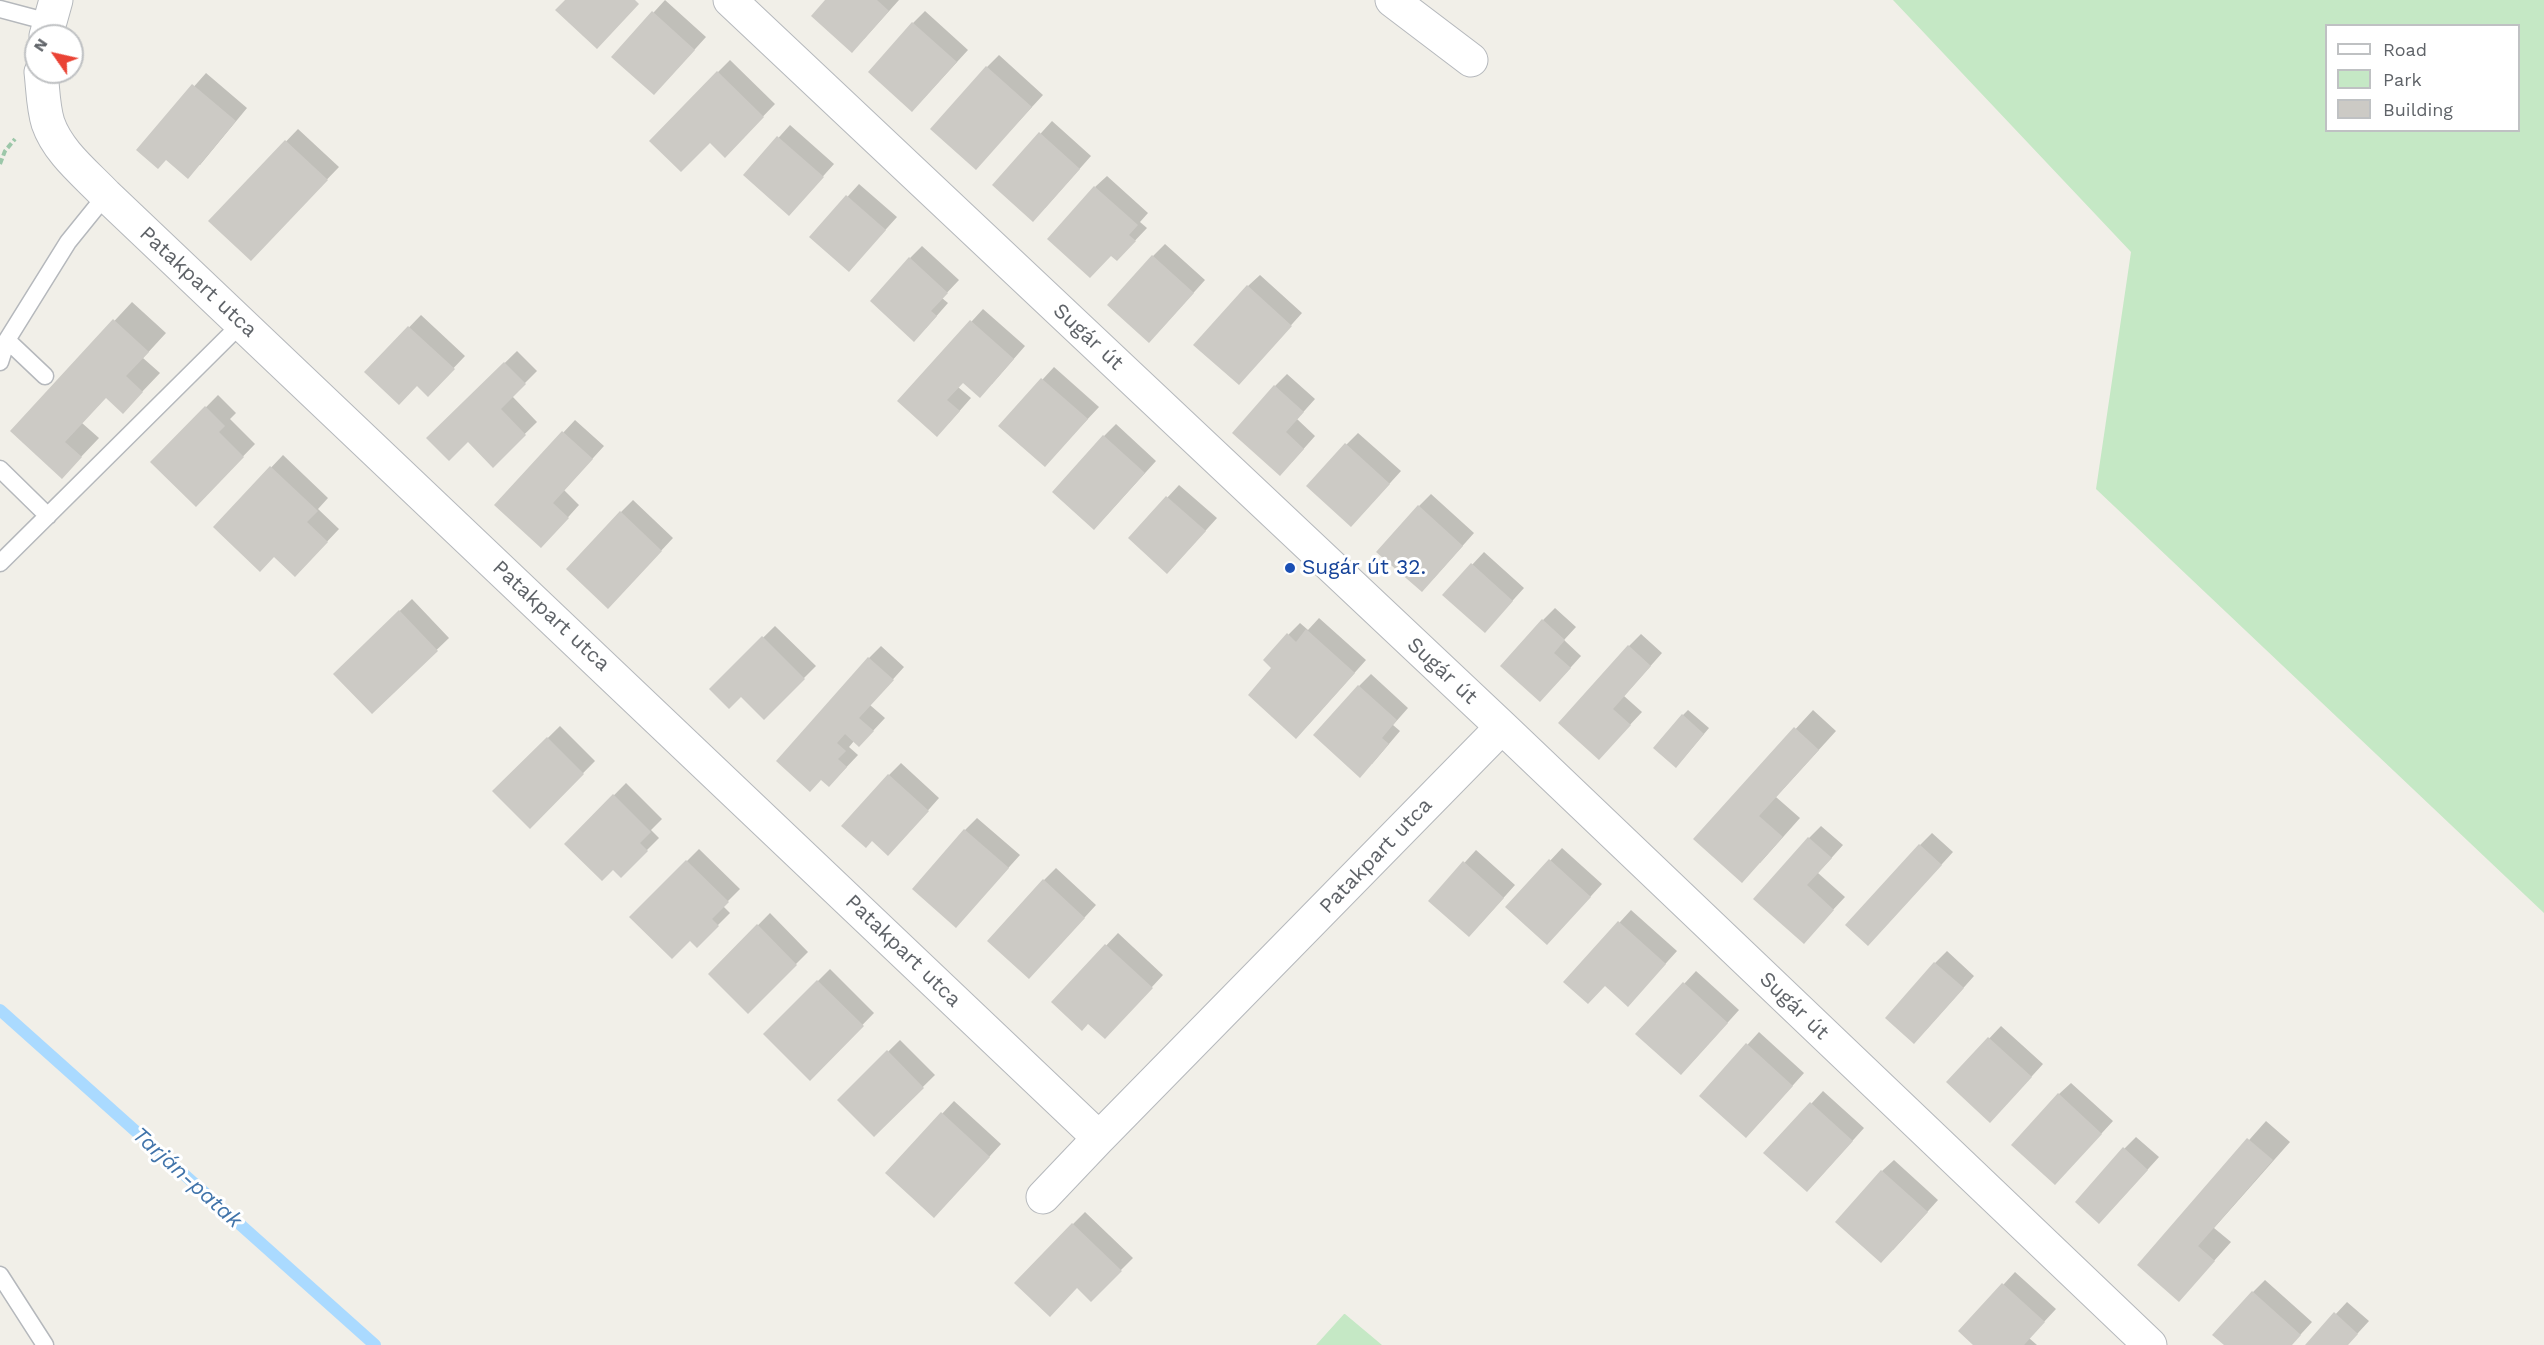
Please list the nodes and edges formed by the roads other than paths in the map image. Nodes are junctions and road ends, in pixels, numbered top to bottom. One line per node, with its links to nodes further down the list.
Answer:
1 (730, 0): 15 (street, Sugár út)
2 (1392, 0): 5 (street)
3 (0, 9): 4 (lane)
4 (50, 19)
5 (1471, 60)
6 (42, 84): 7 (street, Patakpart utca)
7 (106, 195): 8 (street, Patakpart utca); 9 (lane)
8 (242, 323): 13 (lane); 16 (street, Patakpart utca)
9 (7, 340): 10 (lane); 11 (lane)
10 (0, 362)
11 (45, 376)
12 (0, 469): 13 (lane)
13 (48, 516): 14 (lane)
14 (0, 563)
15 (1502, 727): 16 (street, Patakpart utca); 20 (street, Sugár út)
16 (1099, 1138): 17 (street, Patakpart utca)
17 (1043, 1197)
18 (0, 1275): 19 (lane)
19 (45, 1345)
20 (2150, 1345)

